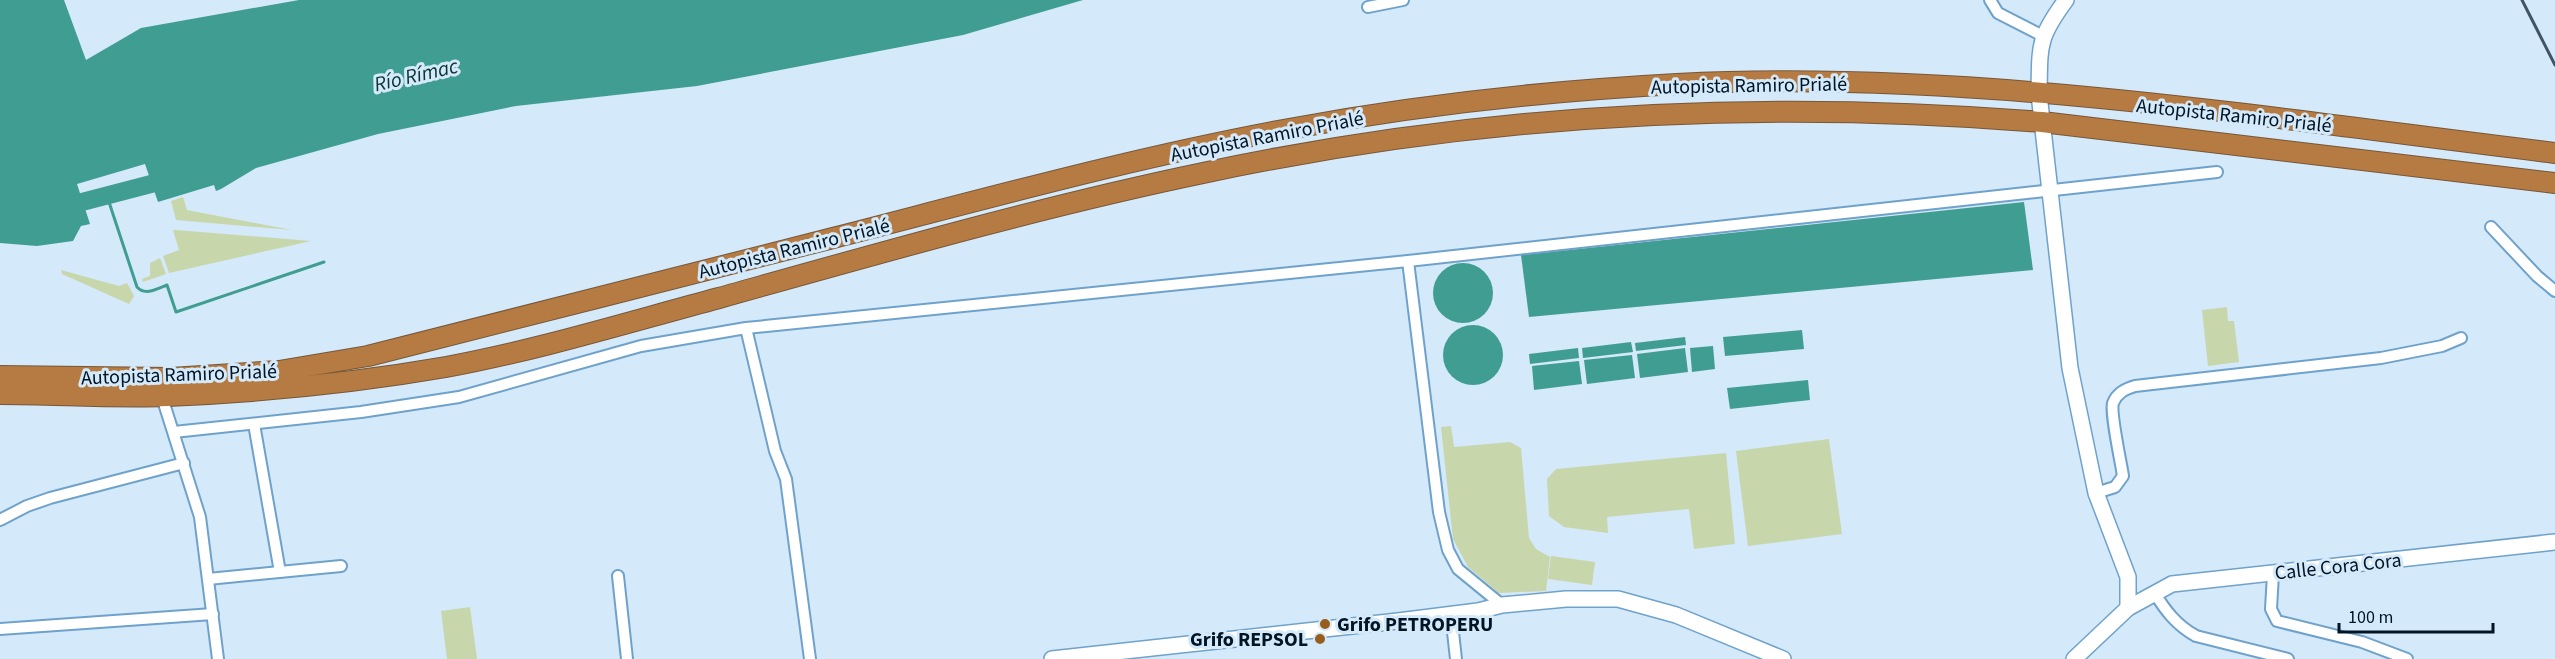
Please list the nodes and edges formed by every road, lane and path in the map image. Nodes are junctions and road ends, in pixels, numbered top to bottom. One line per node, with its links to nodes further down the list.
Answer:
1 (1403, 0): 4 (street)
2 (1990, 0): 5 (street)
3 (2066, 0): 5 (street)
4 (1368, 7)
5 (2043, 36): 6 (street)
6 (2039, 94): 7 (street); 8 (highway, Autopista Ramiro Prialé); 18 (highway, Autopista Ramiro Prialé)
7 (2042, 122): 10 (highway, Autopista Ramiro Prialé); 11 (street); 20 (highway, Autopista Ramiro Prialé)
8 (2555, 153)
9 (2217, 172): 11 (street)
10 (2555, 183)
11 (2049, 190): 13 (street); 24 (street)
12 (2491, 227): 14 (street)
13 (1408, 261): 15 (street); 34 (street)
14 (2555, 291)
15 (746, 328): 21 (street); 41 (street)
16 (2461, 338): 24 (street)
17 (0, 376): 18 (highway, Autopista Ramiro Prialé)
18 (152, 378): 20 (street)
19 (0, 394): 20 (highway, Autopista Ramiro Prialé)
20 (162, 396): 22 (street)
21 (254, 424): 22 (street); 28 (street)
22 (174, 432): 23 (street)
23 (184, 463): 25 (street); 32 (street)
24 (2096, 493): 31 (street)
25 (0, 520)
26 (2555, 542): 29 (street, Calle Cora Cora)
27 (341, 566): 28 (street)
28 (280, 572): 32 (street)
29 (2273, 574): 33 (street, Calle Cora Cora); 47 (street)
30 (618, 576): 40 (street)
31 (2128, 577): 33 (street); 35 (street)
32 (208, 579): 36 (street)
33 (2152, 593): 35 (street, Calle Cora Cora); 46 (street)
34 (1502, 605): 37 (street); 44 (street)
35 (2128, 608): 45 (street, Calle Cora Cora)
36 (213, 614): 38 (street); 39 (street)
37 (1451, 614): 42 (street); 43 (street)
38 (0, 629)
39 (218, 659)
40 (627, 659)
41 (810, 659)
42 (1052, 659)
43 (1456, 659)
44 (1783, 659)
45 (2074, 659)
46 (2288, 659)
47 (2407, 659)

